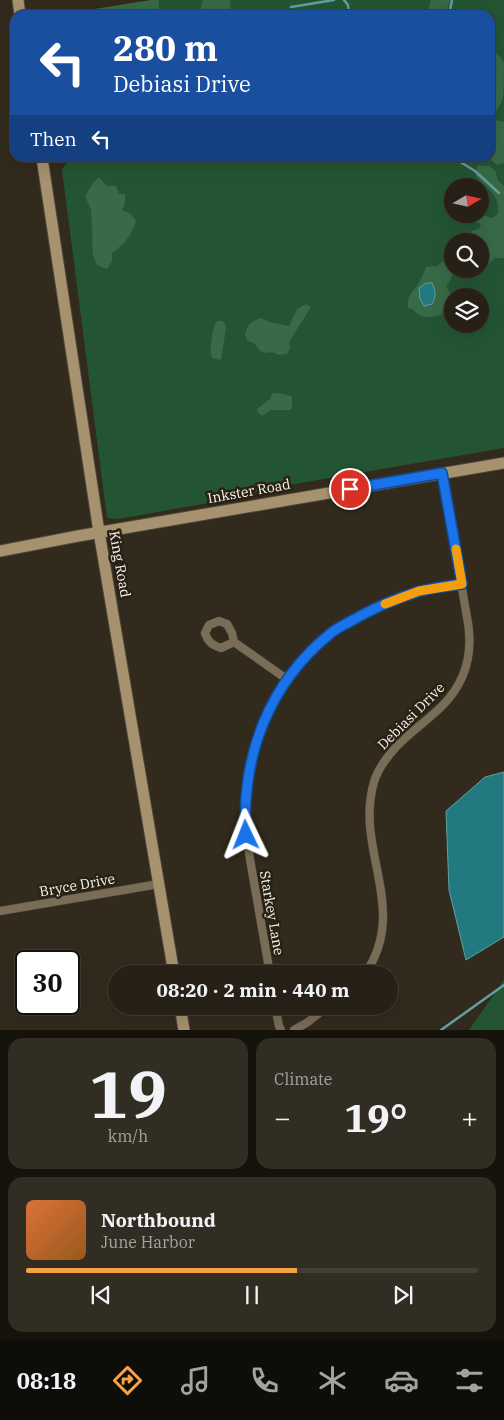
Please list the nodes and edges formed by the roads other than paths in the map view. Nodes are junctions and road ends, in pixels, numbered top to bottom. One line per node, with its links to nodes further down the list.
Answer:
1 (43, 162): 4 (street, King Road)
2 (504, 463): 3 (street, Inkster Road)
3 (442, 473): 4 (street, Inkster Road); 6 (street, Debiasi Drive)
4 (99, 532): 5 (street, Inkster Road); 9 (street, King Road)
5 (0, 550)
6 (462, 584): 8 (street, Starkey Lane); 13 (street, Debiasi Drive)
7 (234, 642): 8 (street)
8 (288, 680): 12 (street, Starkey Lane)
9 (159, 884): 10 (street, Bryce Drive); 11 (street, King Road)
10 (0, 911)
11 (172, 965)
12 (268, 965)
13 (372, 965)
14 (182, 1015): 17 (street)
15 (277, 1015): 18 (street)
16 (317, 1015): 19 (street)
17 (184, 1030)
18 (282, 1030)
19 (294, 1030)

